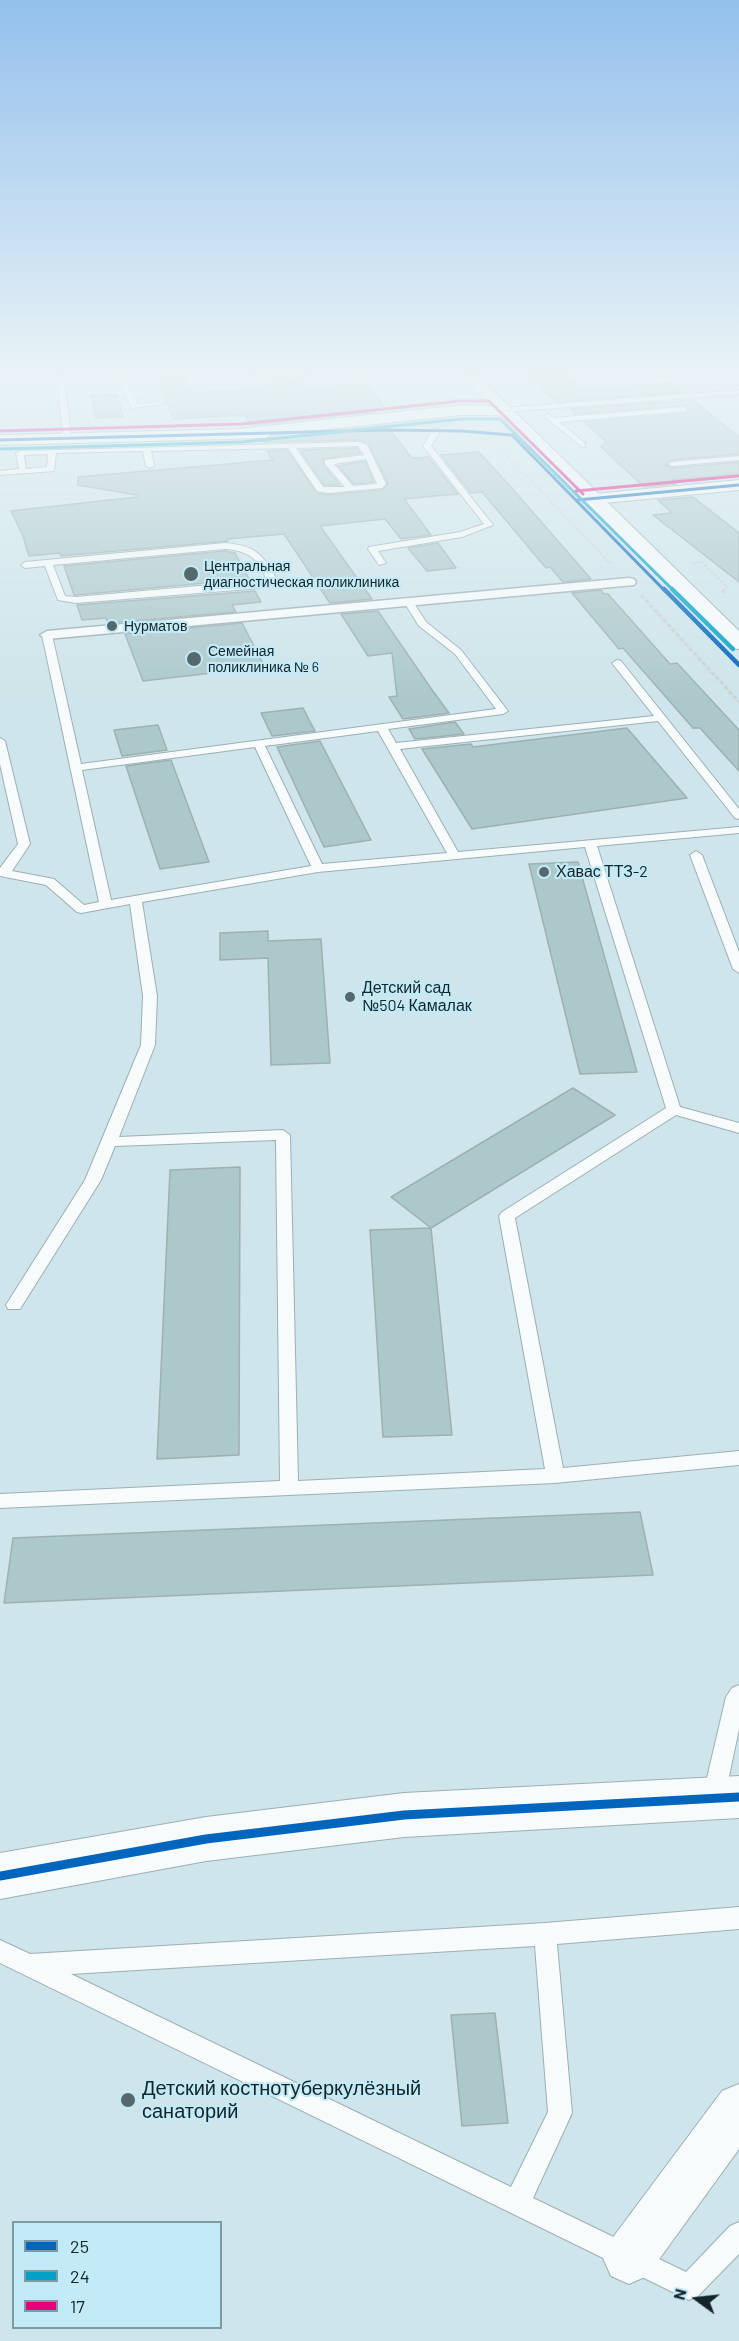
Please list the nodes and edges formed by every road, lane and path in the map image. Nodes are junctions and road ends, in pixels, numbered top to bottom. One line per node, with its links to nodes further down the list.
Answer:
1 (317, 484): 7 (lane)
2 (347, 484): 7 (lane)
3 (382, 484): 7 (lane)
4 (457, 484): 10 (lane)
5 (569, 484): 8 (main road)
6 (739, 485): 8 (main road)
7 (351, 489)
8 (585, 500): 15 (main road); 17 (main road)
9 (48, 563): 9 (lane); 11 (lane)
10 (382, 564)
11 (25, 565)
12 (629, 582): 13 (street)
13 (409, 602): 14 (street); 19 (lane)
14 (47, 635): 23 (lane)
15 (739, 643)
16 (617, 663): 18 (lane)
17 (739, 665)
18 (661, 718): 22 (lane); 24 (lane)
19 (381, 726): 21 (lane); 22 (lane)
20 (0, 741): 30 (lane)
21 (258, 743): 23 (lane); 29 (lane)
22 (393, 747): 28 (lane)
23 (76, 768): 32 (lane)
24 (739, 816)
25 (739, 830): 26 (lane)
26 (590, 844): 28 (lane); 34 (lane)
27 (696, 855): 33 (lane)
28 (455, 856): 29 (lane)
29 (318, 868): 31 (lane)
30 (2, 873): 32 (lane)
31 (136, 900): 32 (lane); 36 (lane)
32 (106, 905)
33 (739, 969)
34 (674, 1110): 35 (lane); 39 (lane)
35 (739, 1128)
36 (109, 1142): 37 (lane); 40 (lane)
37 (15, 1305)
38 (739, 1458): 39 (lane)
39 (555, 1476): 40 (lane)
40 (289, 1488): 41 (lane)
41 (0, 1501)
42 (738, 1690): 43 (lane)
43 (726, 1798): 44 (main road)
44 (0, 1876)
45 (739, 1918): 46 (lane)
46 (545, 1934): 48 (lane); 50 (lane)
47 (0, 1951): 48 (lane)
48 (28, 1965): 50 (lane)
49 (739, 2108): 52 (street)
50 (517, 2203): 52 (lane)
51 (739, 2235): 52 (lane)
52 (630, 2258)

